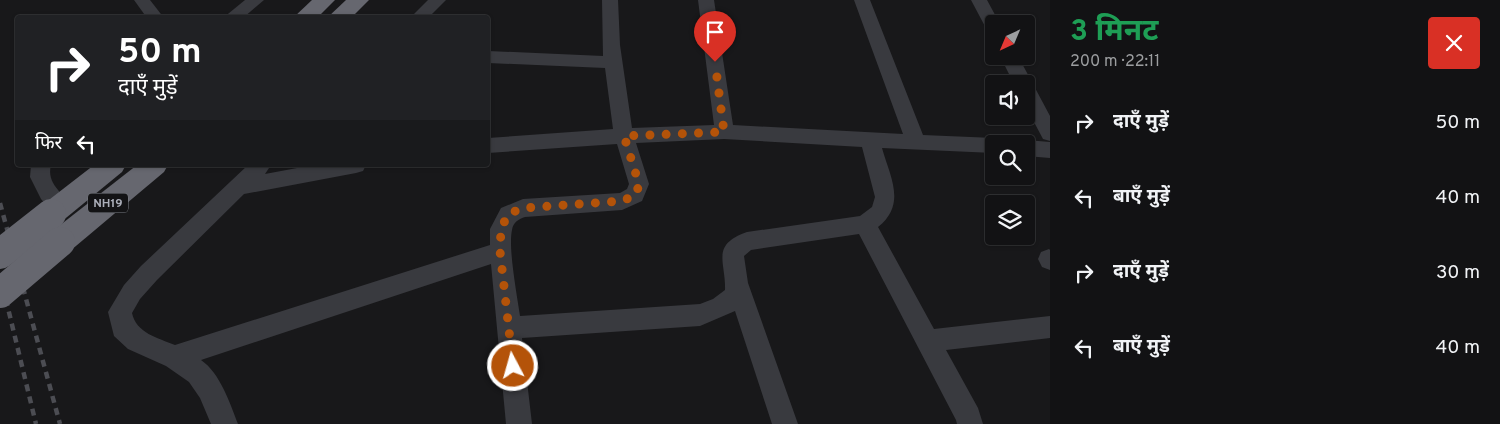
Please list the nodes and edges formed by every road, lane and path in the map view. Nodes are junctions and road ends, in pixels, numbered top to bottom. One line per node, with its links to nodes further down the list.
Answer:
1 (142, 0): 10 (street)
2 (256, 0): 11 (street)
3 (325, 0): 12 (highway)
4 (359, 0): 13 (highway)
5 (438, 0): 14 (street)
6 (610, 0): 17 (street)
7 (706, 0): 19 (street)
8 (862, 0): 23 (street)
9 (979, 0): 15 (street)
10 (154, 15)
11 (235, 15)
12 (306, 15)
13 (341, 15)
14 (421, 15)
15 (987, 15)
16 (490, 57): 17 (street)
17 (613, 62): 21 (street)
18 (1035, 106): 20 (street)
19 (724, 132): 21 (street); 22 (street)
20 (1050, 134)
21 (624, 136): 24 (street); 36 (street)
22 (870, 139): 23 (street); 35 (street)
23 (916, 142): 25 (street)
24 (490, 146)
25 (985, 146)
26 (1035, 149): 27 (street)
27 (1050, 150)
28 (40, 167): 34 (street)
29 (110, 167): 34 (highway, NH19)
30 (153, 167): 39 (highway, NH19, bridge)
31 (259, 167): 33 (street)
32 (345, 167): 33 (street)
33 (238, 187): 43 (street)
34 (55, 210): 37 (highway, NH19, bridge)
35 (865, 224): 38 (street); 42 (street)
36 (500, 251): 41 (street); 43 (street)
37 (0, 254)
38 (738, 286): 41 (street); 46 (street)
39 (0, 293)
40 (1050, 327): 42 (street)
41 (509, 328): 45 (street)
42 (928, 340): 47 (street)
43 (174, 357): 44 (street)
44 (226, 424)
45 (519, 424)
46 (785, 424)
47 (970, 424)

